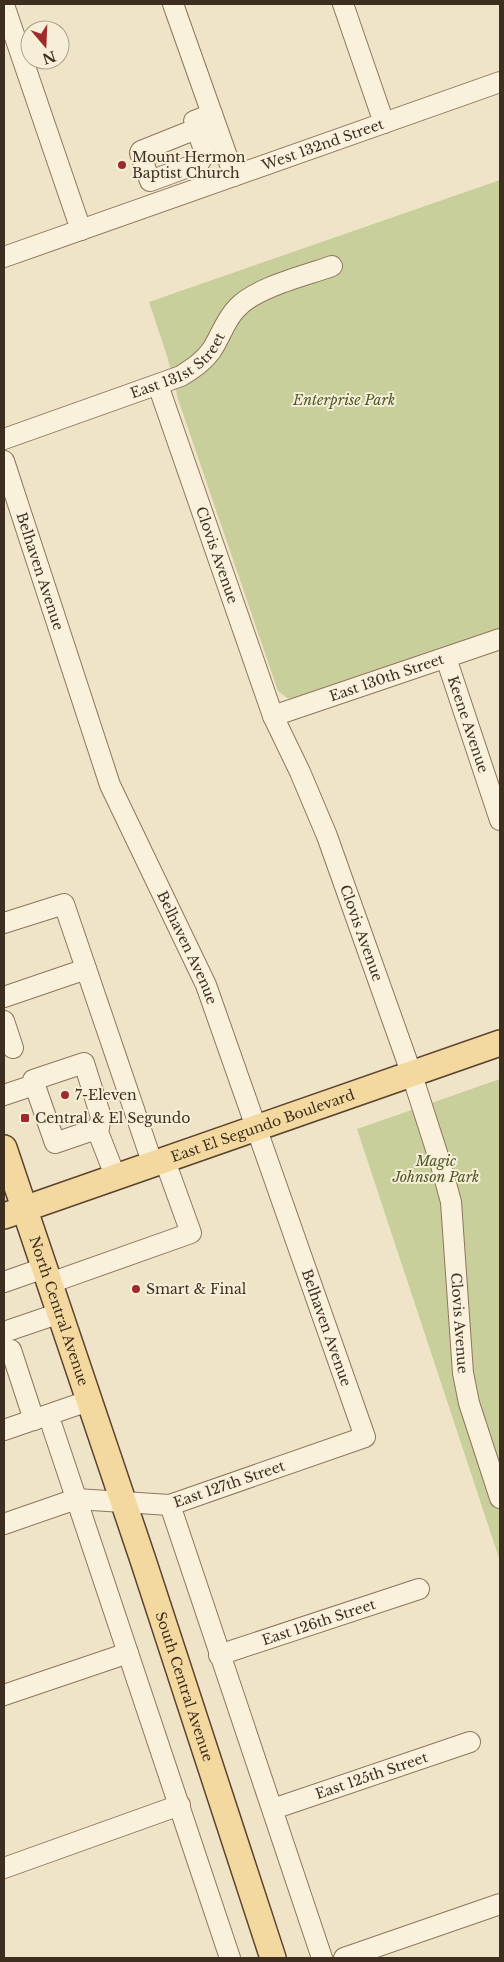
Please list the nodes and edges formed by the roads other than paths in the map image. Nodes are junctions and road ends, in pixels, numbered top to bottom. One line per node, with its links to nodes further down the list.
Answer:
1 (173, 4): 5 (street)
2 (343, 4): 6 (street)
3 (4, 5): 13 (street)
4 (500, 82): 6 (street, West 132nd Street)
5 (212, 114): 7 (street); 9 (street)
6 (384, 123): 9 (street, West 132nd Street)
7 (196, 129): 8 (street); 10 (street)
8 (183, 168): 10 (street); 11 (street)
9 (234, 176): 11 (street, West 132nd Street)
10 (150, 181): 12 (street)
11 (191, 191): 12 (street, West 132nd Street)
12 (158, 203): 13 (street, West 132nd Street)
13 (81, 230): 14 (street, West 132nd Street)
14 (4, 257)
15 (332, 266): 16 (street, East 131st Street)
16 (158, 385): 17 (street, East 131st Street); 21 (street, Clovis Avenue)
17 (4, 439)
18 (4, 461): 33 (street, Belhaven Avenue)
19 (500, 639): 20 (street, East 130th Street)
20 (446, 658): 21 (street, East 130th Street); 22 (street, Keene Avenue)
21 (273, 716): 29 (street, Clovis Avenue)
22 (500, 820)
23 (4, 923): 24 (street)
24 (86, 969): 25 (street); 35 (street)
25 (4, 997)
26 (4, 1021): 28 (street)
27 (500, 1043): 29 (main road, East El Segundo Boulevard)
28 (13, 1048)
29 (412, 1075): 33 (main road, East El Segundo Boulevard); 47 (street, Clovis Avenue)
30 (34, 1085): 31 (street); 32 (street); 32 (street)
31 (4, 1095)
32 (99, 1128): 36 (street)
33 (257, 1129): 35 (main road, East El Segundo Boulevard); 46 (street, Belhaven Avenue)
34 (4, 1148): 37 (main road)
35 (159, 1163): 36 (main road, East El Segundo Boulevard); 38 (street)
36 (116, 1178): 37 (main road, East El Segundo Boulevard)
37 (14, 1212): 38 (main road, North Central Avenue)
38 (47, 1276): 39 (street); 40 (main road, North Central Avenue)
39 (4, 1282)
40 (60, 1313): 41 (street); 43 (main road, North Central Avenue)
41 (4, 1332)
42 (11, 1350): 44 (street)
43 (91, 1408): 44 (street); 49 (main road, South Central Avenue)
44 (43, 1423): 45 (street); 48 (street)
45 (4, 1430)
46 (365, 1437): 50 (street, East 127th Street)
47 (500, 1498)
48 (76, 1499): 49 (street, East 127th Street); 51 (street, East 127th Street); 53 (street)
49 (123, 1502): 50 (street, East 127th Street); 62 (main road, South Central Avenue)
50 (170, 1504): 54 (street)
51 (4, 1524)
52 (419, 1589): 54 (street, East 126th Street)
53 (128, 1653): 55 (street); 57 (street)
54 (219, 1655): 58 (street)
55 (4, 1695)
56 (470, 1742): 58 (street, East 125th Street)
57 (180, 1805): 59 (street); 61 (street)
58 (272, 1809): 63 (street)
59 (4, 1868)
60 (500, 1904): 64 (street)
61 (227, 1958)
62 (274, 1958)
63 (322, 1958)
64 (344, 1958)

